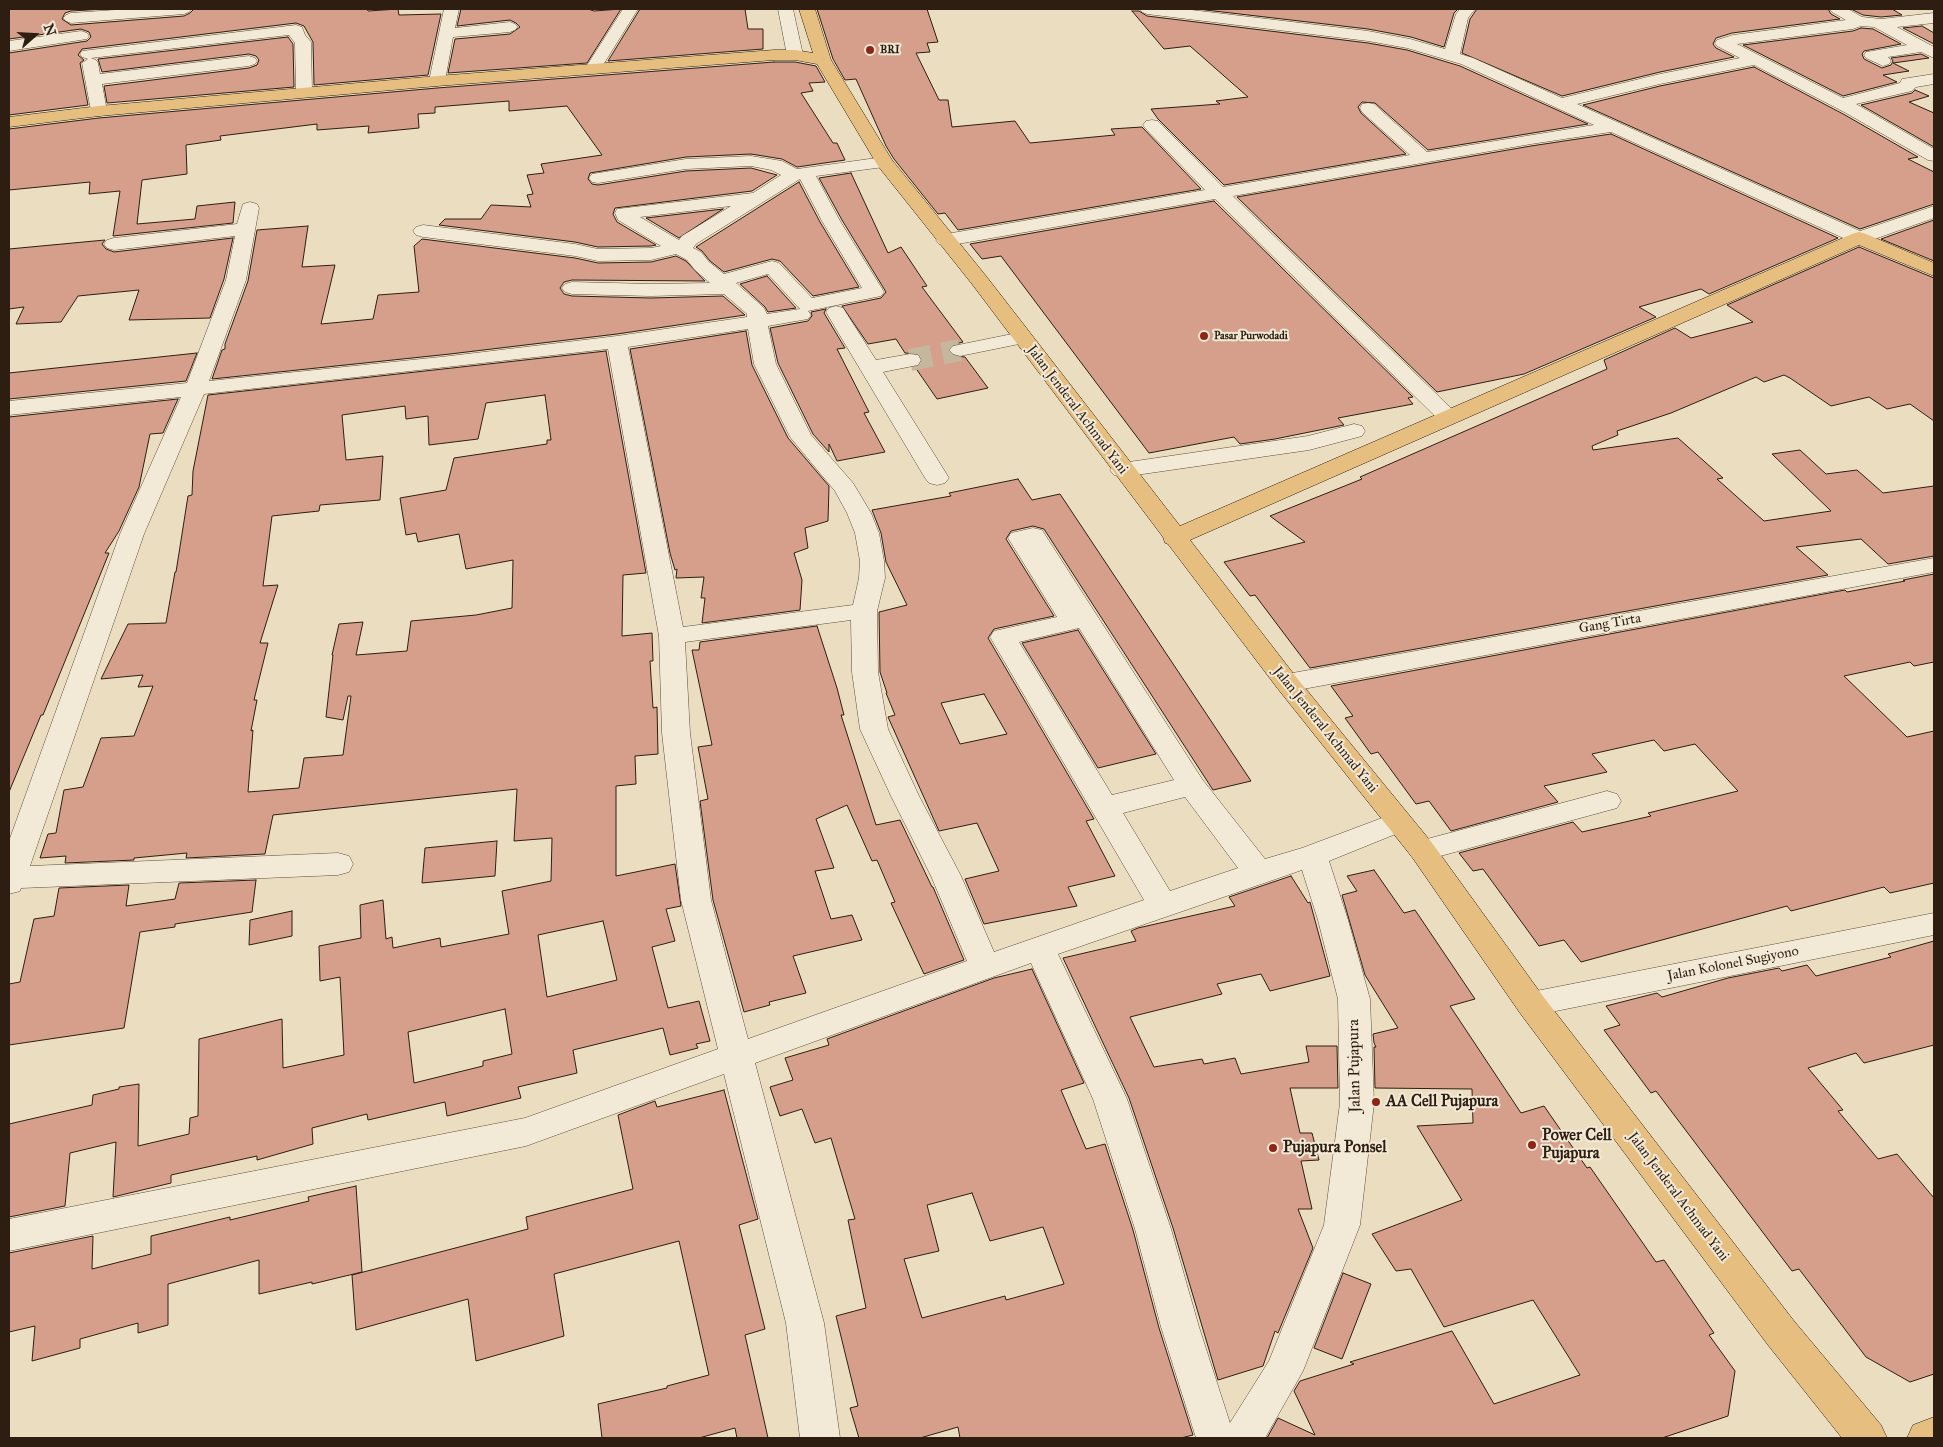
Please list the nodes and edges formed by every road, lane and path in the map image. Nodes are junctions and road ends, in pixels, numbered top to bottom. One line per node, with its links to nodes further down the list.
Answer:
1 (184, 9): 11 (street)
2 (451, 9): 17 (street)
3 (630, 9): 28 (street)
4 (785, 9): 22 (street)
5 (807, 9): 24 (main road, Jalan Jenderal Achmad Yani)
6 (1147, 9): 10 (street)
7 (1468, 9): 23 (street)
8 (1836, 9): 14 (street)
9 (1897, 9): 13 (street)
10 (1204, 12): 23 (street)
11 (70, 13): 18 (street)
12 (1934, 18): 13 (street)
13 (1916, 20): 15 (street)
14 (1858, 22): 15 (street); 25 (street)
15 (1880, 24): 20 (street)
16 (510, 27): 17 (street)
17 (447, 32): 31 (street)
18 (81, 36): 19 (street); 21 (street)
19 (9, 46)
20 (1929, 50): 27 (street)
21 (88, 54): 30 (street); 32 (street)
22 (794, 55): 24 (main road); 28 (main road)
23 (1451, 56): 33 (street)
24 (823, 60): 42 (main road, Jalan Jenderal Achmad Yani)
25 (1755, 60): 33 (street); 34 (street)
26 (249, 61): 30 (street)
27 (1883, 61)
28 (592, 70): 31 (main road)
29 (1934, 79): 34 (street)
30 (95, 80): 36 (street)
31 (437, 81): 32 (main road)
32 (304, 92): 36 (main road)
33 (1561, 103): 39 (street)
34 (1841, 104): 40 (street)
35 (1368, 108): 41 (street)
36 (99, 111): 37 (main road)
37 (9, 122)
38 (1152, 124): 45 (street)
39 (1612, 126): 41 (street); 49 (street)
40 (1934, 156)
41 (1424, 158): 45 (street)
42 (884, 162): 43 (street); 50 (main road, Jalan Jenderal Achmad Yani)
43 (800, 174): 44 (street); 46 (street); 54 (street)
44 (598, 178)
45 (1218, 192): 50 (street); 66 (street)
46 (758, 197): 52 (street); 52 (street)
47 (1934, 212): 49 (street)
48 (423, 231): 52 (street)
49 (1859, 238): 53 (main road); 66 (main road)
50 (946, 240): 59 (main road, Jalan Jenderal Achmad Yani)
51 (114, 244): 64 (street)
52 (680, 249): 54 (street)
53 (1934, 270)
54 (726, 284): 55 (street); 58 (street)
55 (572, 288)
56 (836, 312): 63 (street)
57 (801, 315): 58 (street)
58 (757, 323): 60 (street); 72 (street)
59 (1022, 338): 61 (street); 68 (main road, Jalan Jenderal Achmad Yani)
60 (617, 342): 64 (street); 73 (street)
61 (960, 350)
62 (910, 360): 63 (street)
63 (870, 368): 69 (street)
64 (195, 390): 65 (street); 83 (street)
65 (9, 408)
66 (1449, 417): 70 (main road)
67 (1354, 431): 68 (street)
68 (1122, 470): 70 (main road, Jalan Jenderal Achmad Yani)
69 (937, 478)
70 (1174, 538): 74 (main road, Jalan Jenderal Achmad Yani)
71 (1934, 565): 74 (street, Gang Tirta)
72 (864, 611): 73 (street); 87 (street)
73 (672, 636): 89 (street)
74 (1287, 683): 78 (main road, Jalan Jenderal Achmad Yani)
75 (1192, 786): 77 (street); 77 (street); 82 (street)
76 (1607, 801): 79 (street)
77 (1104, 807): 84 (street)
78 (1398, 822): 79 (main road, Jalan Jenderal Achmad Yani); 80 (street)
79 (1422, 850): 88 (main road, Jalan Jenderal Achmad Yani)
80 (1312, 856): 82 (street); 94 (street, Jalan Pujapura)
81 (338, 864): 83 (street)
82 (1258, 872): 84 (street)
83 (10, 880)
84 (1162, 905): 86 (street)
85 (1934, 924): 88 (street, Jalan Kolonel Sugiyono)
86 (1040, 949): 87 (street); 93 (street)
87 (985, 967): 89 (street)
88 (1531, 1004): 95 (main road, Jalan Jenderal Achmad Yani)
89 (735, 1058): 90 (street); 92 (street)
90 (9, 1235)
91 (1934, 1436): 96 (main road)
92 (820, 1438)
93 (1217, 1438)
94 (1243, 1438)
95 (1867, 1438)
96 (1927, 1438)

